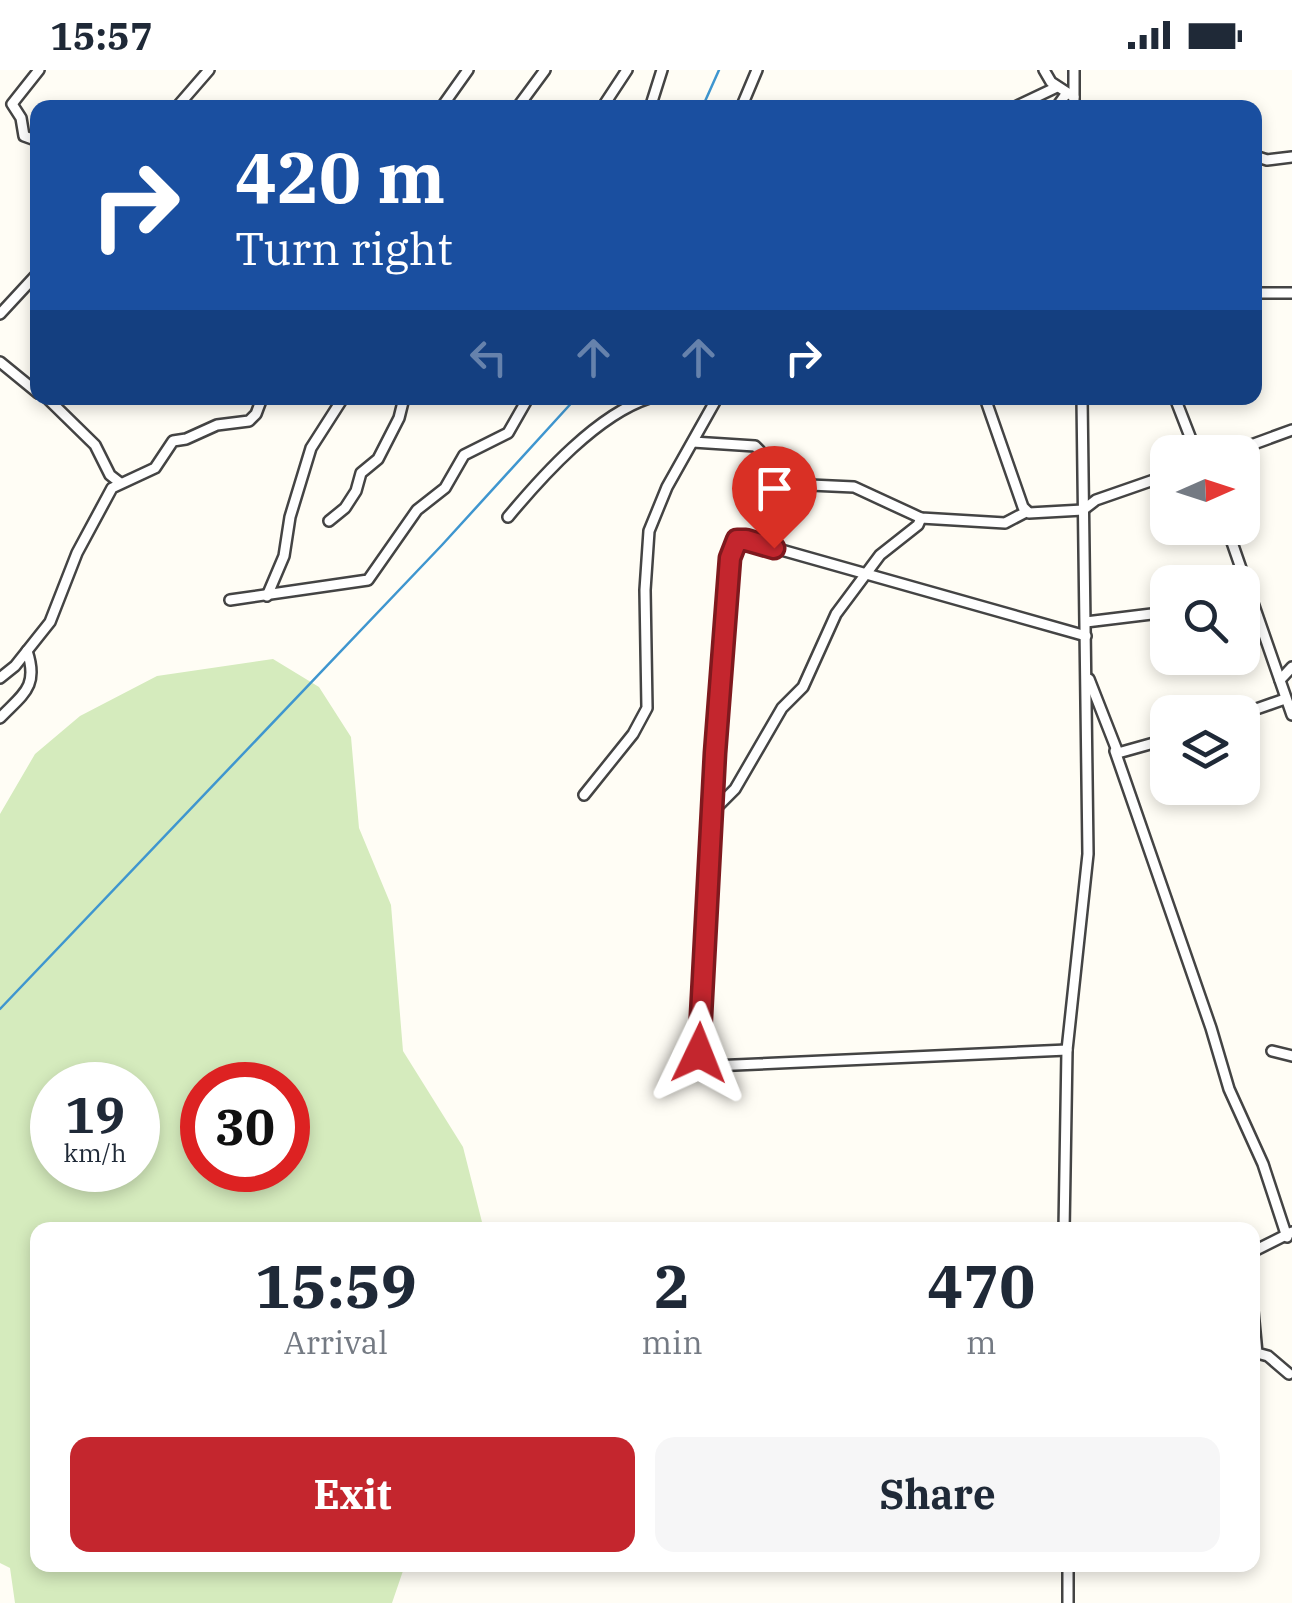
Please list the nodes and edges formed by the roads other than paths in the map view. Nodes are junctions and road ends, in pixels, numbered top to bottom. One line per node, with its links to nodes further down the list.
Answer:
1 (39, 70): 17 (street)
2 (209, 70): 11 (street)
3 (468, 70): 12 (street)
4 (545, 70): 13 (street)
5 (628, 70): 14 (street)
6 (662, 70): 15 (street)
7 (758, 70): 16 (street)
8 (1044, 70): 10 (street)
9 (1074, 70): 10 (street)
10 (1068, 96)
11 (183, 100)
12 (447, 100)
13 (523, 100)
14 (607, 100)
15 (653, 100)
16 (745, 100)
17 (30, 138)
18 (1292, 156): 19 (street)
19 (1262, 158)
20 (30, 282): 23 (street)
21 (1292, 292): 22 (street)
22 (1262, 293)
23 (0, 314)
24 (0, 362): 25 (street)
25 (30, 386)
26 (54, 405): 41 (street)
27 (259, 405): 41 (street)
28 (339, 405): 48 (street)
29 (402, 405): 46 (street)
30 (524, 405): 48 (street)
31 (633, 405): 44 (street)
32 (713, 405): 38 (street)
33 (988, 405): 43 (street)
34 (1082, 405): 42 (street)
35 (1179, 405): 37 (street)
36 (1292, 430): 39 (street)
37 (1190, 435)
38 (693, 442): 45 (street); 65 (street)
39 (1260, 442)
40 (1150, 481): 42 (street)
41 (119, 482): 54 (street)
42 (1084, 509): 43 (street); 51 (street)
43 (1026, 512): 45 (street)
44 (508, 517)
45 (921, 518): 47 (street)
46 (329, 521)
47 (865, 574): 53 (street); 66 (street); 66 (street)
48 (267, 596): 49 (street)
49 (230, 600)
50 (1150, 614): 51 (street)
51 (1086, 622): 53 (street)
52 (1260, 626): 58 (street)
53 (1086, 636): 56 (street)
54 (27, 652): 57 (street); 62 (street)
55 (1292, 667): 58 (street)
56 (1086, 672): 64 (street); 67 (street)
57 (0, 678)
58 (1280, 680): 59 (street)
59 (1285, 699): 60 (street); 61 (street)
60 (1260, 708)
61 (1292, 715)
62 (0, 718)
63 (1150, 745): 64 (street)
64 (1115, 751): 71 (street)
65 (584, 795)
66 (712, 812): 67 (street)
67 (1067, 1050): 70 (street)
68 (1272, 1051): 69 (street)
69 (1292, 1056)
70 (1064, 1222)
71 (1289, 1235): 72 (street)
72 (1260, 1248)
73 (1260, 1354): 74 (street)
74 (1290, 1374)
75 (1068, 1572): 76 (street)
76 (1068, 1603)

